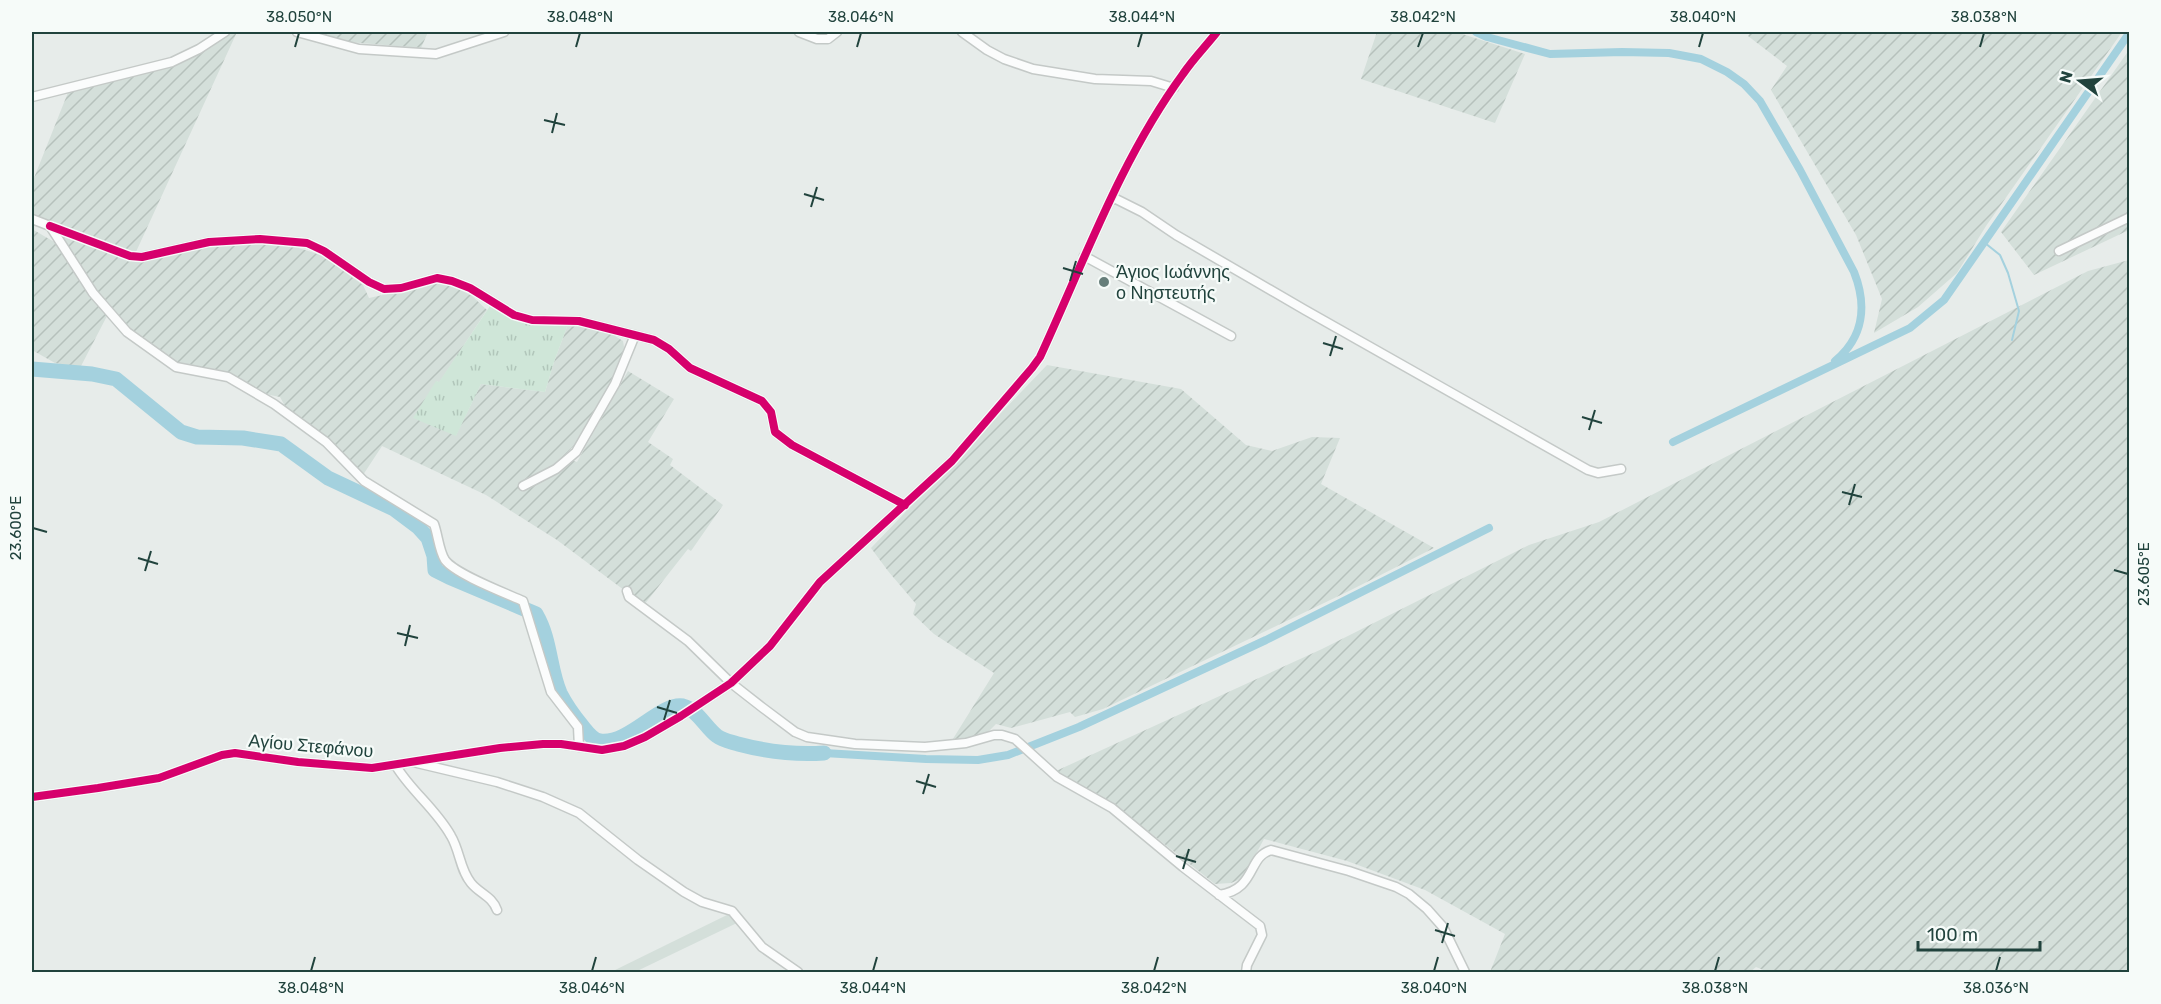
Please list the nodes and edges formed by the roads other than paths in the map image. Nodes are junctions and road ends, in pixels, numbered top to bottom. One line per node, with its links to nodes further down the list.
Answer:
1 (225, 32): 9 (street)
2 (297, 32): 3 (street)
3 (504, 32)
4 (799, 32): 5 (street)
5 (837, 32)
6 (962, 32): 8 (street)
7 (1217, 32): 8 (street, Αγίου Στεφάνου)
8 (1174, 88): 10 (street, Αγίου Στεφάνου)
9 (32, 97)
10 (1112, 196): 15 (street, Αγίου Στεφάνου); 18 (street)
11 (2130, 217): 14 (street)
12 (32, 219): 13 (street)
13 (50, 226): 16 (street); 23 (street)
14 (2059, 251)
15 (1084, 256): 17 (street); 20 (street, Αγίου Στεφάνου)
16 (635, 335): 19 (street); 20 (street)
17 (1231, 336)
18 (1621, 469)
19 (523, 486)
20 (905, 506): 22 (street, Αγίου Στεφάνου)
21 (627, 591): 22 (street)
22 (731, 683): 23 (street, Αγίου Στεφάνου); 27 (street)
23 (579, 747): 24 (street, Αγίου Στεφάνου)
24 (413, 762): 25 (street, Αγίου Στεφάνου); 29 (street)
25 (396, 766): 26 (street, Αγίου Στεφάνου); 28 (street)
26 (32, 797)
27 (1219, 895): 30 (street); 31 (street)
28 (497, 910)
29 (798, 972)
30 (1246, 972)
31 (1465, 972)

